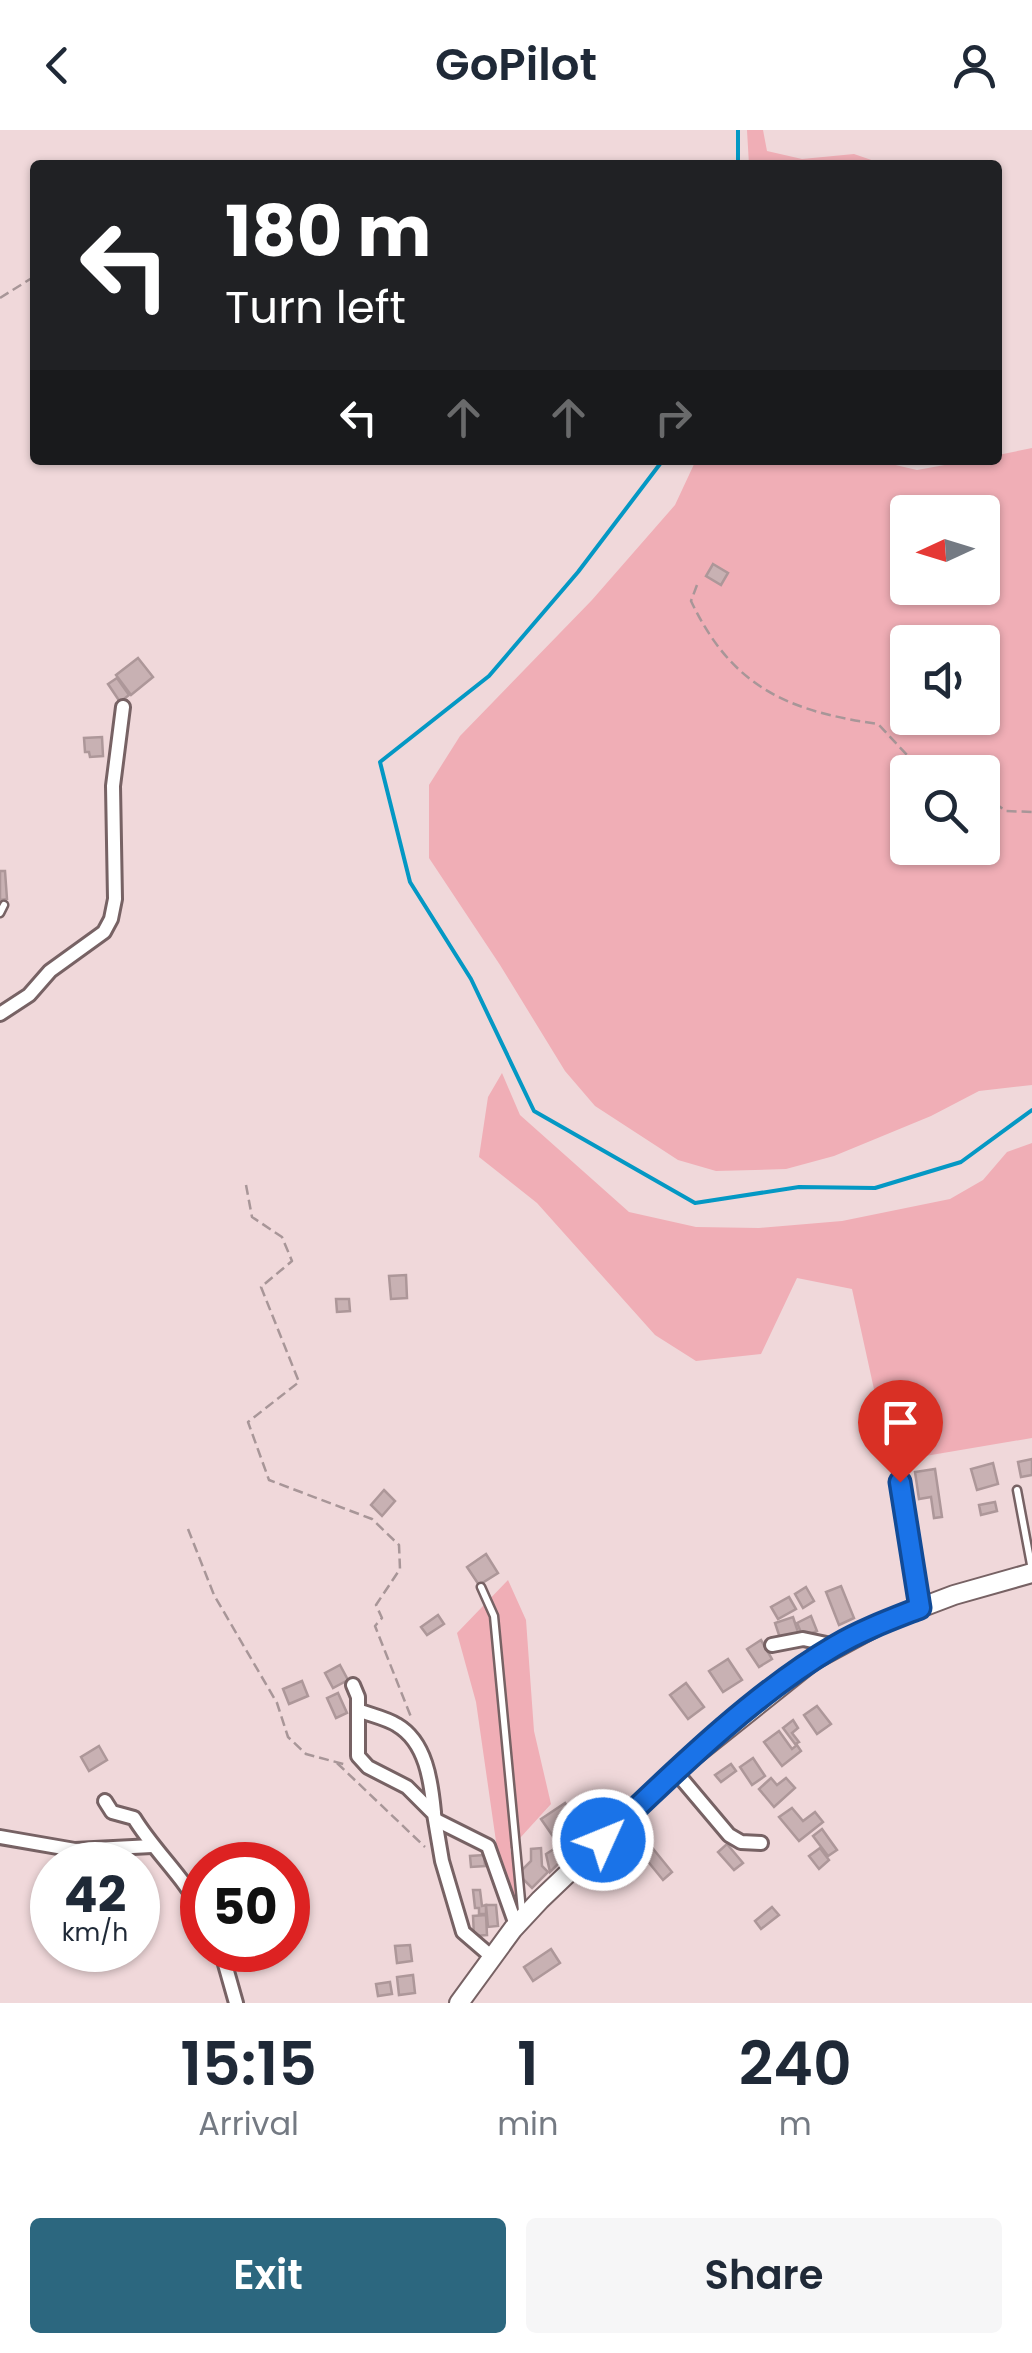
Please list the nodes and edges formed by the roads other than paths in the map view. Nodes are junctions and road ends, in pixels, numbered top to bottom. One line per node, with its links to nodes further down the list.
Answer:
1 (123, 707): 2 (street)
2 (0, 1014)
3 (900, 1482): 7 (lane)
4 (1017, 1490): 5 (lane)
5 (1032, 1572): 7 (main road)
6 (481, 1587): 21 (lane)
7 (920, 1608): 9 (main road)
8 (772, 1645): 9 (street)
9 (836, 1646): 12 (main road)
10 (353, 1685): 11 (street)
11 (358, 1710): 14 (street); 14 (street)
12 (675, 1771): 18 (street); 21 (main road)
13 (105, 1802): 17 (street)
14 (435, 1817): 21 (street); 22 (street)
15 (0, 1837): 16 (street)
16 (30, 1842)
17 (149, 1842)
18 (761, 1842)
19 (160, 1856): 20 (street)
20 (180, 1880)
21 (520, 1921): 22 (main road)
22 (492, 1957): 25 (main road)
23 (227, 1972): 24 (street)
24 (236, 2003)
25 (460, 2003)

